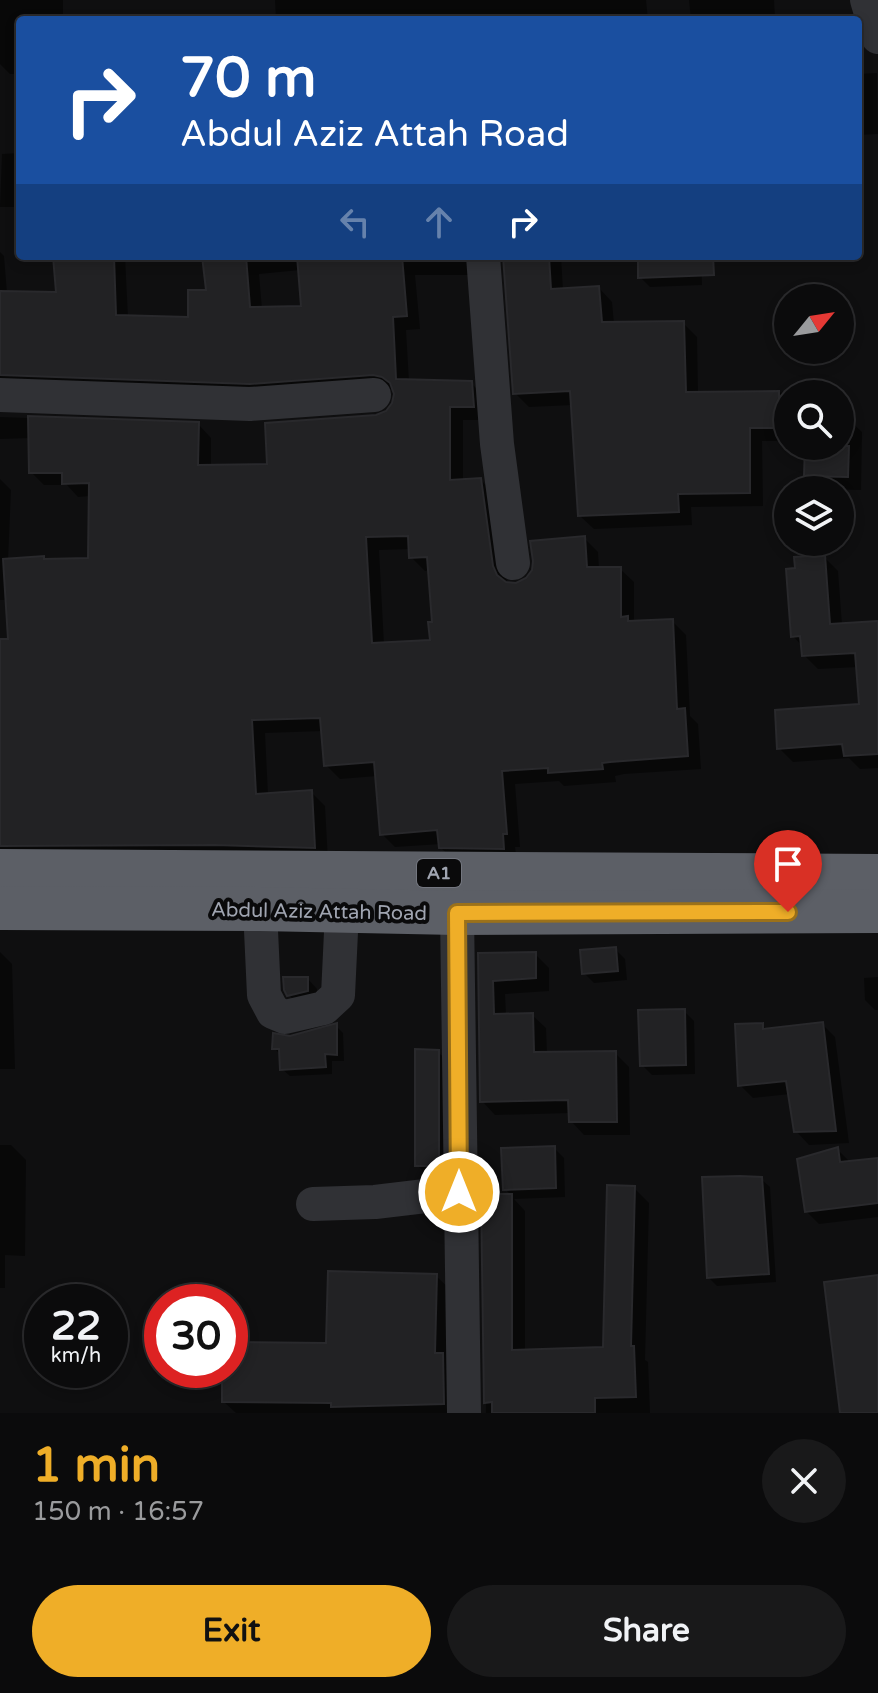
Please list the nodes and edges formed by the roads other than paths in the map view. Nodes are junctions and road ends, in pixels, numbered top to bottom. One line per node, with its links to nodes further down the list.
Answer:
1 (867, 0): 2 (street)
2 (878, 37)
3 (483, 260): 6 (street)
4 (0, 395): 5 (street)
5 (374, 395)
6 (513, 563)
7 (0, 871): 8 (highway, Abdul Aziz Attah Road / A1)
8 (878, 876)
9 (0, 908): 10 (highway, Abdul Aziz Attah Road / A1)
10 (260, 909): 11 (highway, Abdul Aziz Attah Road / A1); 11 (street)
11 (342, 911): 13 (highway, Abdul Aziz Attah Road / A1)
12 (878, 911): 13 (highway, Abdul Aziz Attah Road / A1)
13 (457, 913): 14 (street)
14 (459, 1192): 15 (street); 16 (street)
15 (313, 1204)
16 (464, 1413)

